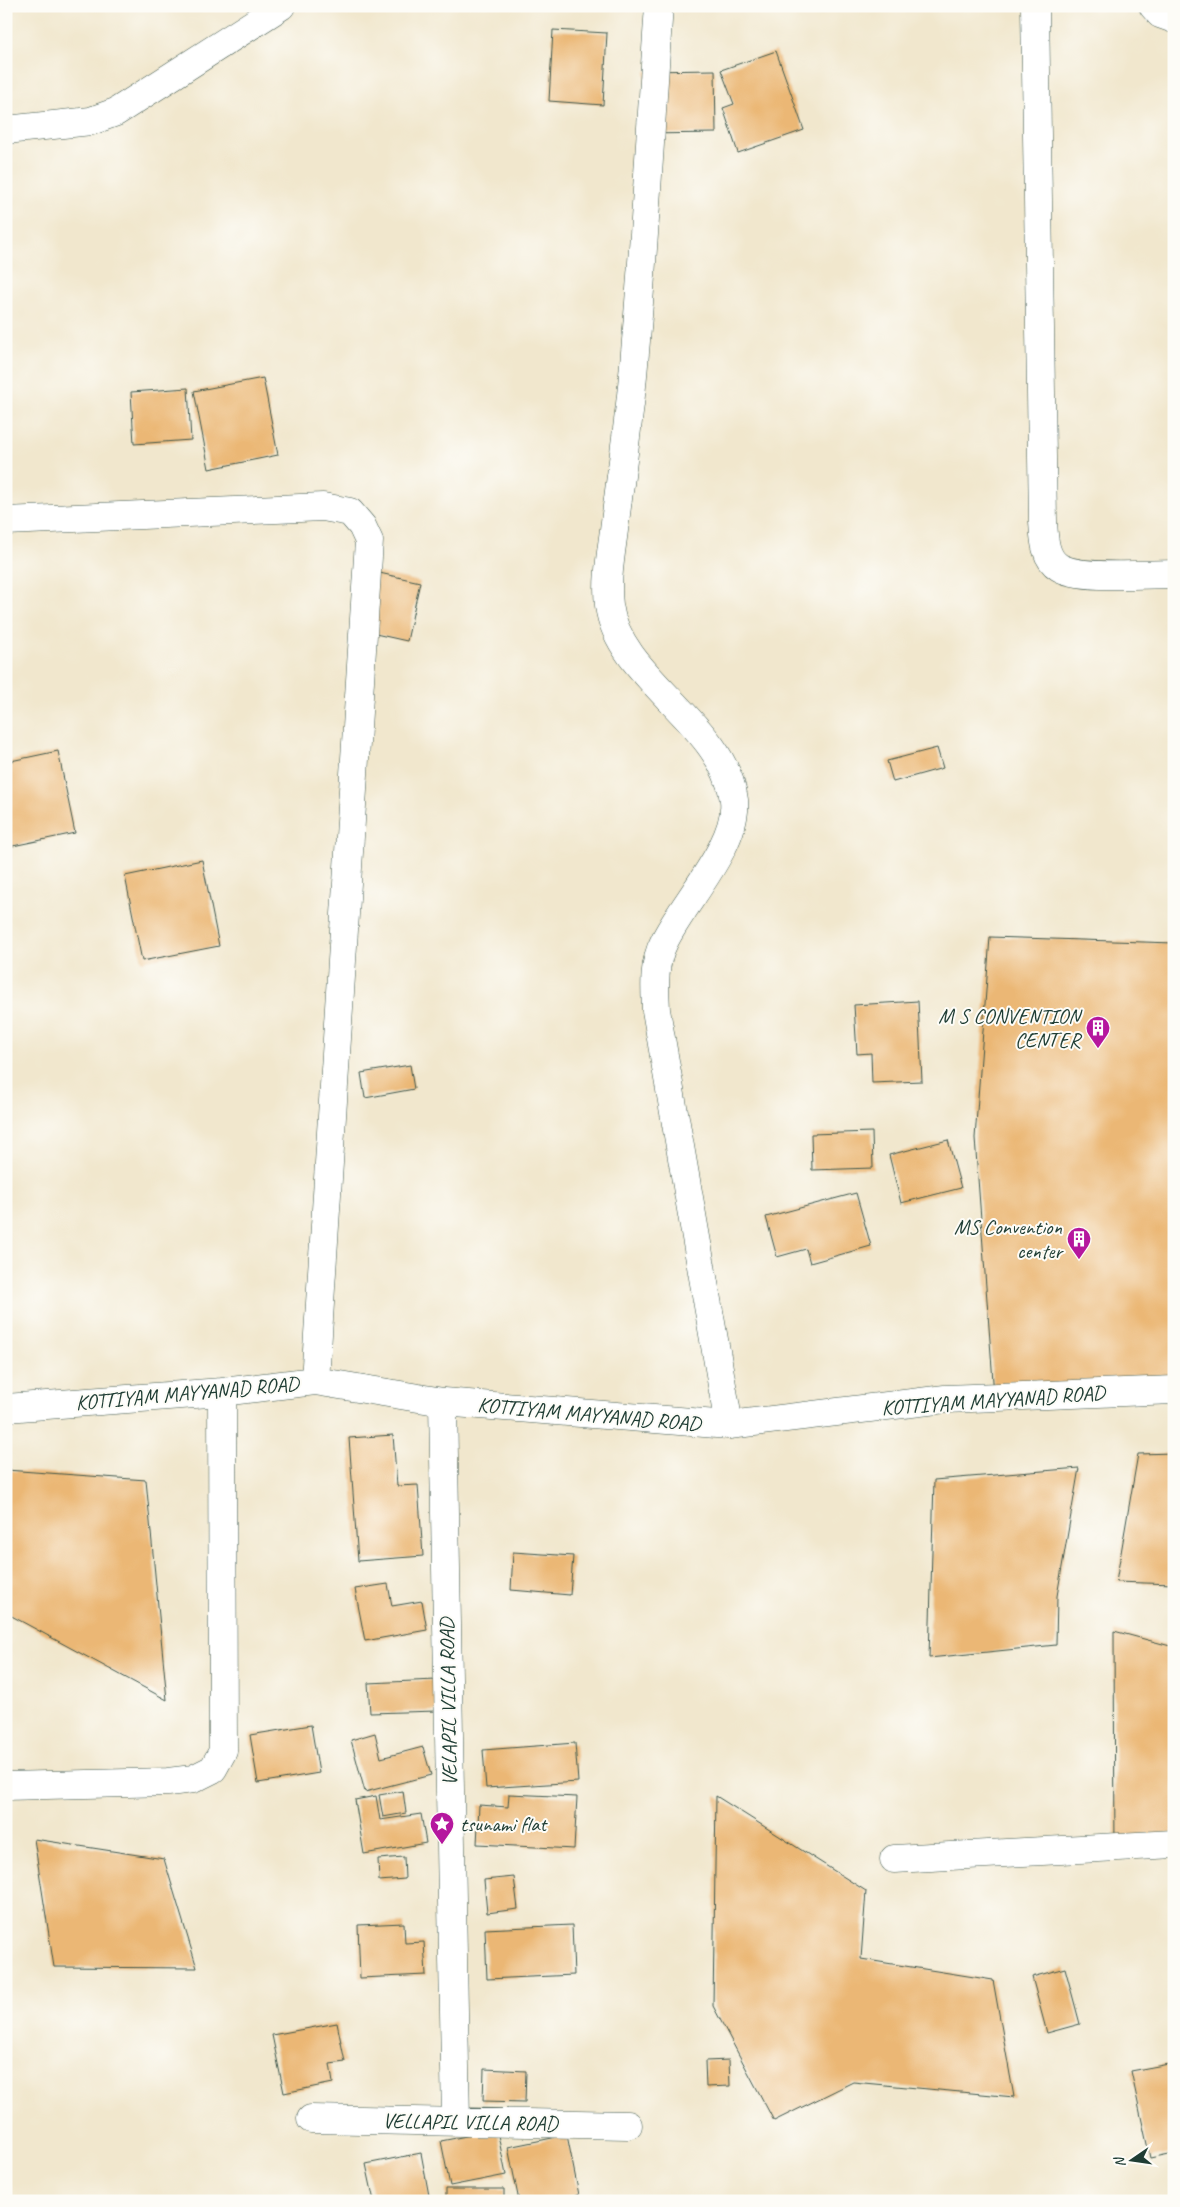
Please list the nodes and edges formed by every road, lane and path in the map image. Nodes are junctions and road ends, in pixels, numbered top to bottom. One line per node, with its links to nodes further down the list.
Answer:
1 (281, 6): 6 (street)
2 (659, 6): 14 (street)
3 (1034, 6): 8 (street)
4 (1153, 6): 5 (street)
5 (1174, 18)
6 (6, 130)
7 (6, 521): 9 (street)
8 (1174, 574)
9 (315, 1381): 11 (street, KOTTIYAM MAYYANAD ROAD); 12 (street, KOTTIYAM MAYYANAD ROAD)
10 (1174, 1390): 14 (street, KOTTIYAM MAYYANAD ROAD)
11 (222, 1392): 13 (street, KOTTIYAM MAYYANAD ROAD); 15 (street)
12 (443, 1402): 14 (street, KOTTIYAM MAYYANAD ROAD); 19 (street, VELAPIL VILLA ROAD)
13 (6, 1408)
14 (729, 1424)
15 (6, 1786)
16 (1174, 1844): 17 (street)
17 (894, 1859)
18 (311, 2119): 19 (street, VELLAPIL VILLA ROAD)
19 (456, 2122): 20 (street, VELLAPIL VILLA ROAD)
20 (628, 2125)

